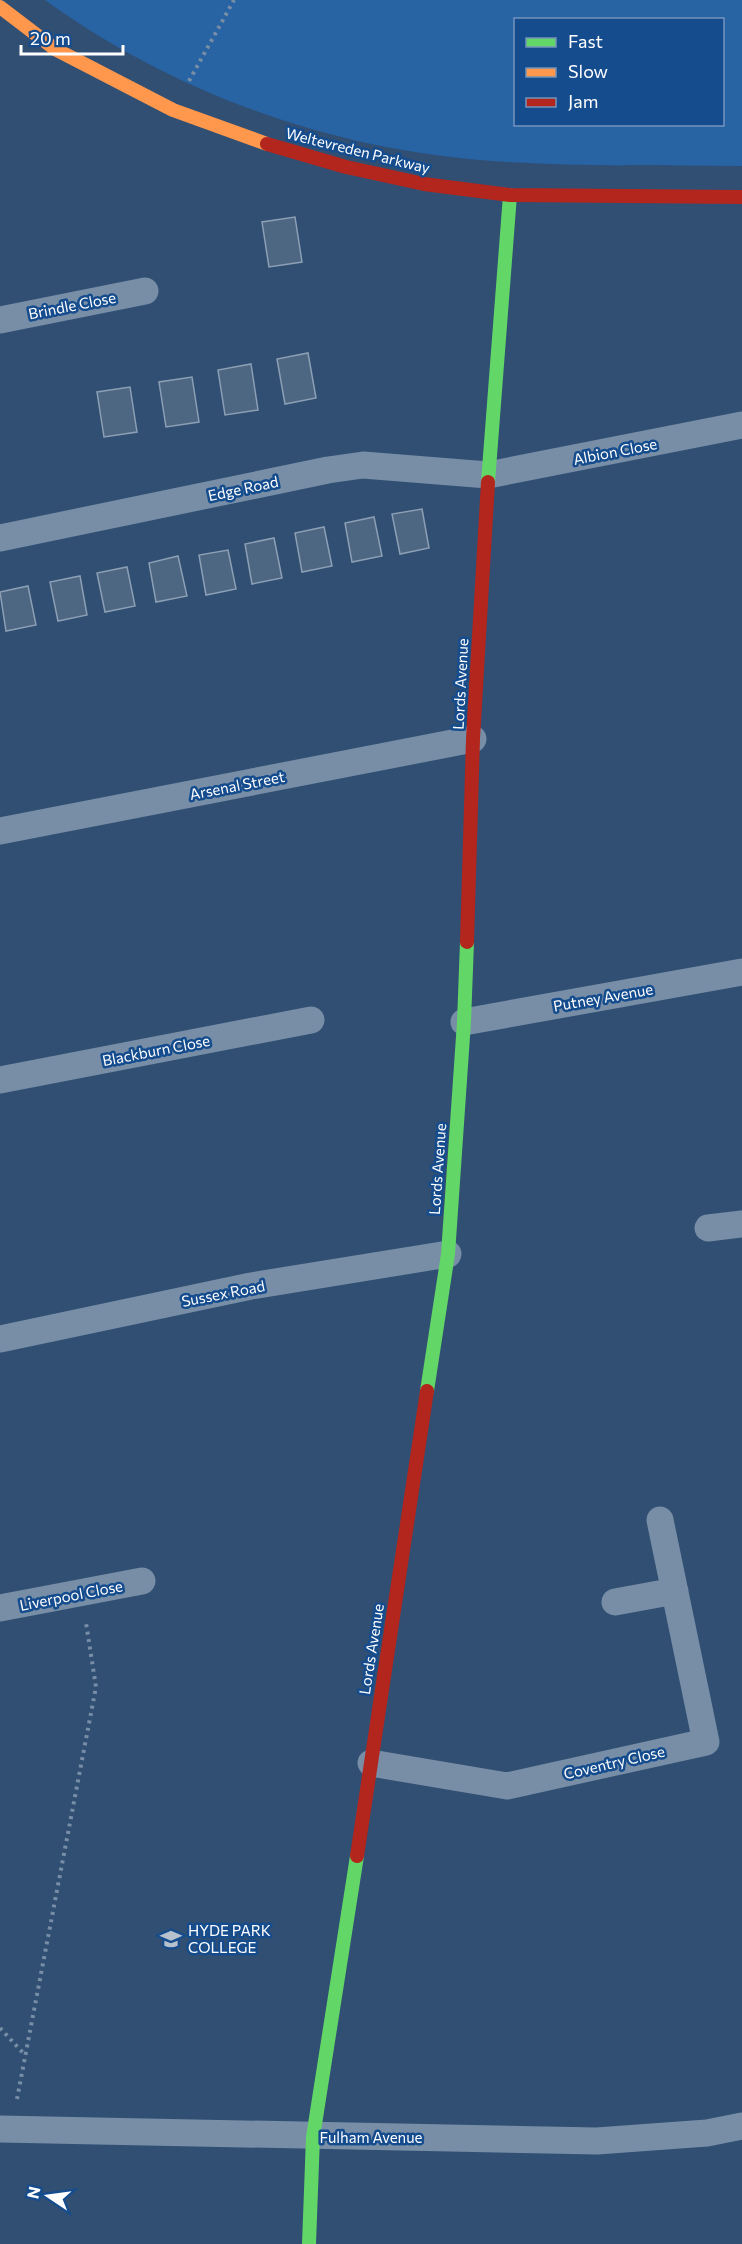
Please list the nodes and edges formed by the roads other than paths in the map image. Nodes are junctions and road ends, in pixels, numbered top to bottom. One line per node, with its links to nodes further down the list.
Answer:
1 (0, 7): 2 (street, Weltevreden Parkway)
2 (510, 195): 3 (street, Weltevreden Parkway); 7 (street, Lords Avenue)
3 (742, 197)
4 (145, 291): 5 (street, Brindle Close)
5 (0, 320)
6 (742, 425): 7 (street, Albion Close)
7 (488, 476): 8 (street, Edge Road); 9 (street, Lords Avenue)
8 (0, 538)
9 (473, 739): 10 (street, Arsenal Street); 13 (street, Lords Avenue)
10 (0, 831)
11 (742, 972): 13 (street, Putney Avenue)
12 (311, 1020): 14 (street, Blackburn Close)
13 (464, 1022): 17 (street, Lords Avenue)
14 (0, 1080)
15 (742, 1224): 16 (street)
16 (708, 1228)
17 (448, 1254): 18 (street, Sussex Road); 24 (street, Lords Avenue)
18 (0, 1339)
19 (660, 1520): 21 (street, Coventry Close)
20 (142, 1581): 23 (street, Liverpool Close)
21 (675, 1591): 22 (street); 24 (street, Coventry Close)
22 (615, 1602)
23 (0, 1608)
24 (371, 1763): 27 (street, Lords Avenue)
25 (742, 2126): 27 (street, Fulham Avenue)
26 (6, 2130): 27 (street, Fulham Avenue)
27 (313, 2137): 28 (street, Lords Avenue)
28 (309, 2244)

